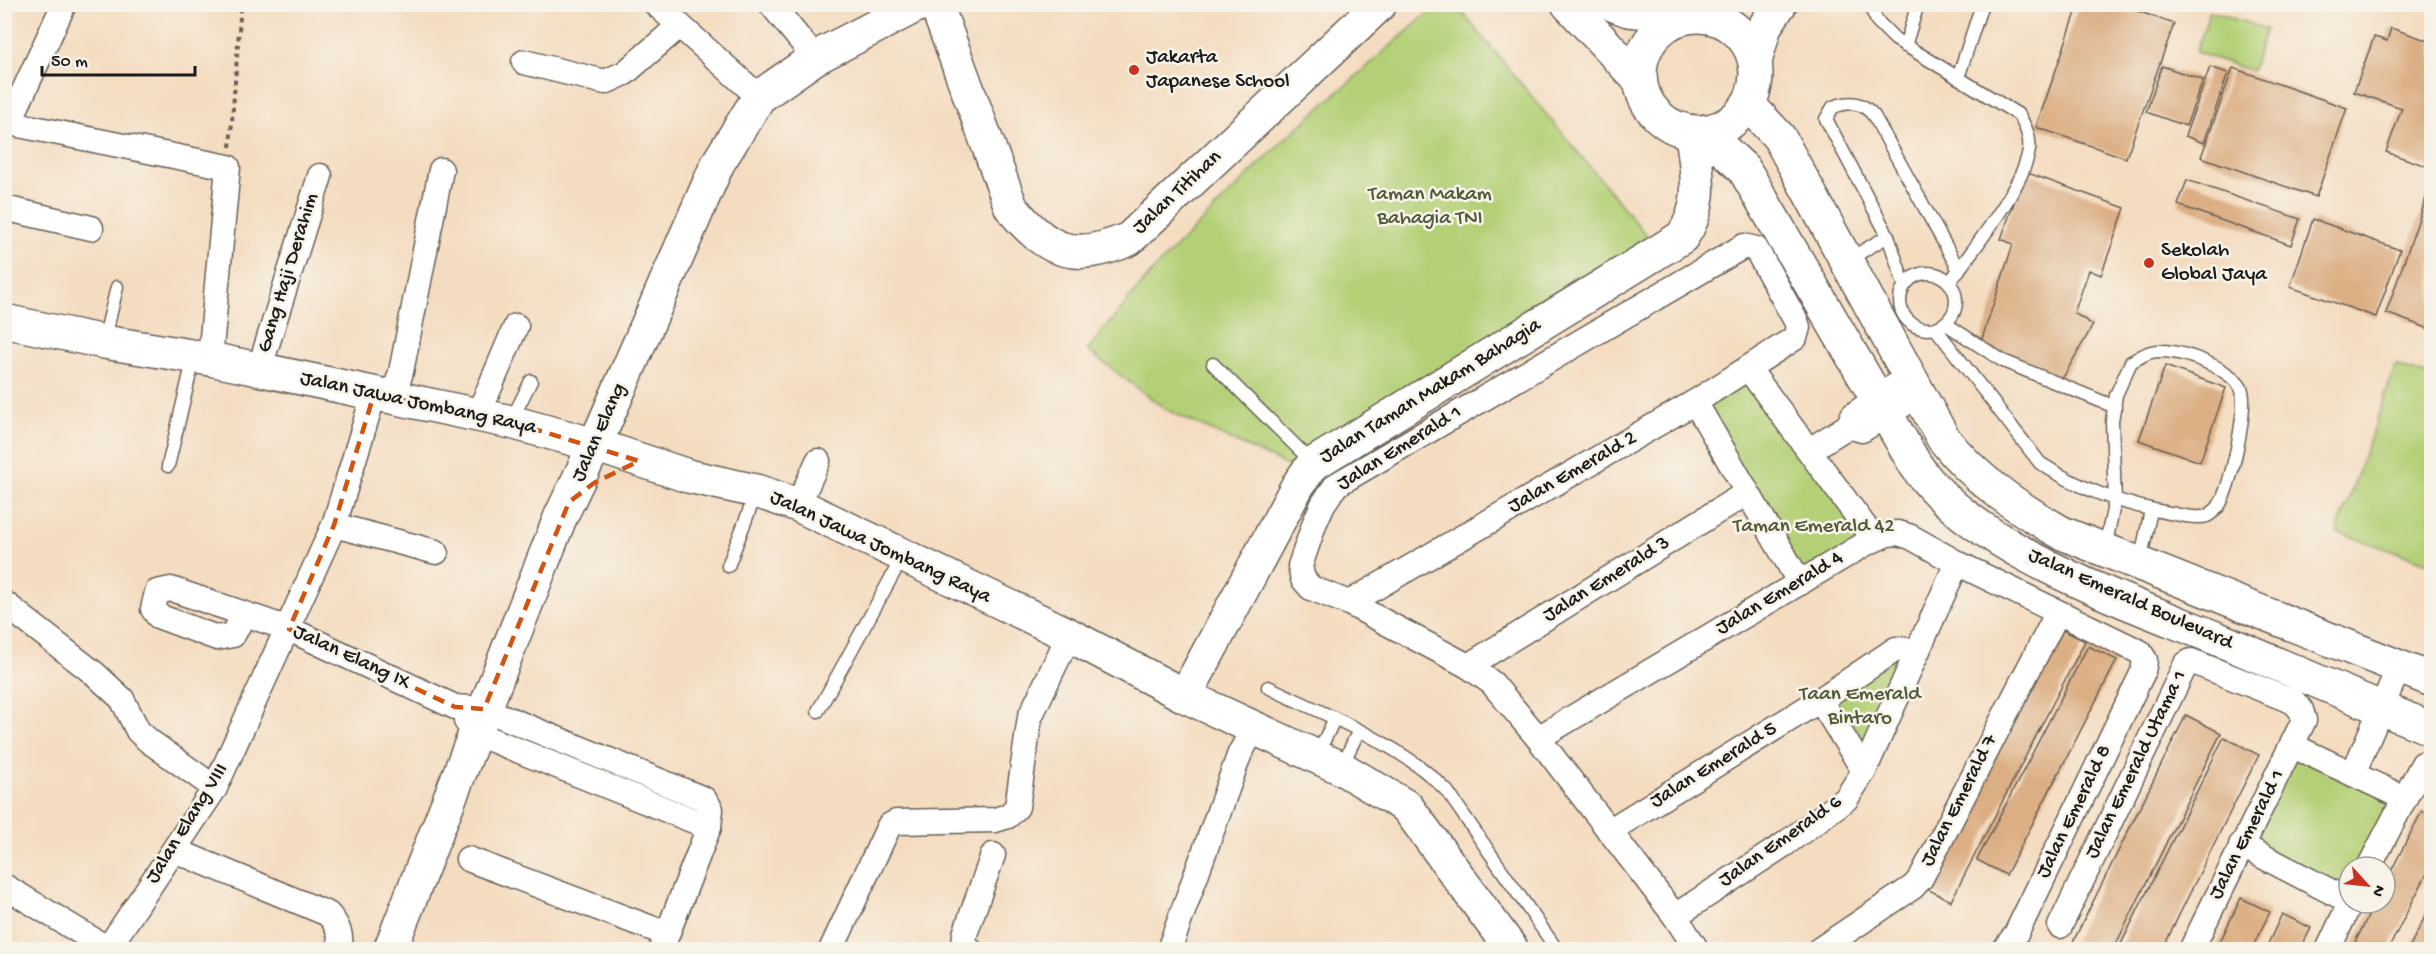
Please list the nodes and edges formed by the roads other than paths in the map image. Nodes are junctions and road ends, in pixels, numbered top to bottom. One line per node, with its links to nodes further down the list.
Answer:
1 (64, 4): 24 (street)
2 (656, 4): 15 (street)
3 (771, 4): 17 (street)
4 (919, 4): 17 (main road, Jalan Elang)
5 (936, 4): 6 (main road, Jalan Titihan)
6 (1380, 4)
7 (1568, 4): 21 (main road)
8 (1612, 4): 14 (main road)
9 (1745, 4): 14 (main road)
10 (1780, 4): 19 (main road)
11 (1869, 4): 16 (lane)
12 (1918, 4): 16 (lane)
13 (1982, 4): 20 (lane)
14 (1698, 16): 19 (main road); 21 (main road)
15 (679, 26): 18 (street); 22 (street)
16 (1905, 45): 20 (lane)
17 (815, 58): 22 (main road, Jalan Elang)
18 (524, 62)
19 (1755, 62): 23 (main road)
20 (1958, 78): 35 (lane)
21 (1640, 81): 25 (main road)
22 (759, 97): 56 (main road, Jalan Elang)
23 (1748, 104): 25 (main road); 26 (main road, Jalan Emerald Boulevard)
24 (7, 123): 44 (street)
25 (1698, 133): 27 (main road, Jalan Emerald Boulevard); 30 (main road, Jalan Taman Makam Bahagia)
26 (1779, 137): 27 (main road); 34 (main road, Jalan Emerald Boulevard)
27 (1744, 169): 30 (main road); 52 (main road, Jalan Emerald Boulevard)
28 (441, 170): 50 (street, Jalan Elang VIII)
29 (320, 176): 47 (street, Gang Haji Derahim)
30 (1699, 198): 60 (main road, Jalan Taman Makam Bahagia)
31 (4, 208): 32 (street)
32 (92, 228)
33 (1888, 236): 34 (lane); 35 (lane); 37 (lane)
34 (1846, 260): 49 (main road, Jalan Emerald Boulevard)
35 (1959, 270): 36 (lane)
36 (1950, 282): 37 (lane); 41 (lane)
37 (1904, 284): 41 (lane)
38 (117, 287): 43 (lane)
39 (4, 321): 43 (main road, Jalan Jawa Jombang Raya)
40 (516, 326): 54 (street)
41 (1941, 327): 53 (lane); 64 (lane)
42 (1795, 338): 46 (street, Jalan Emerald 2); 78 (street, Jalan Emerald 1)
43 (104, 342): 44 (main road, Jalan Jawa Jombang Raya)
44 (202, 357): 47 (main road, Jalan Jawa Jombang Raya); 61 (lane)
45 (1213, 364): 60 (lane)
46 (1748, 368): 51 (street, Jalan Emerald 2); 57 (street)
47 (259, 370): 50 (main road, Jalan Jawa Jombang Raya)
48 (531, 381): 55 (lane)
49 (1914, 385): 52 (street); 71 (main road, Jalan Emerald Boulevard)
50 (383, 396): 54 (main road, Jalan Jawa Jombang Raya); 68 (street, Jalan Elang VIII)
51 (1695, 402): 63 (street); 78 (street, Jalan Emerald 2)
52 (1881, 406): 57 (street); 91 (main road, Jalan Emerald Boulevard)
53 (2115, 407): 64 (lane); 67 (lane)
54 (478, 415): 55 (main road, Jalan Jawa Jombang Raya)
55 (511, 422): 56 (main road, Jalan Jawa Jombang Raya)
56 (595, 445): 59 (main road, Jalan Jawa Jombang Raya); 65 (main road, Jalan Elang)
57 (1810, 450): 69 (street)
58 (818, 460): 66 (street)
59 (639, 461): 62 (main road, Jalan Jawa Jombang Raya); 65 (main road)
60 (1314, 464): 89 (main road, Jalan Taman Makam Bahagia)
61 (168, 466)
62 (756, 491): 66 (main road, Jalan Jawa Jombang Raya); 74 (lane)
63 (1745, 494): 76 (street); 85 (street, Jalan Emerald 3)
64 (2115, 501): 67 (lane); 71 (lane)
65 (568, 502): 93 (main road, Jalan Elang)
66 (798, 505): 72 (main road, Jalan Jawa Jombang Raya)
67 (2151, 510): 75 (lane)
68 (334, 525): 70 (street); 81 (street, Jalan Elang VIII)
69 (1874, 539): 73 (street, Jalan Emerald 4); 76 (street, Jalan Emerald 4)
70 (436, 552)
71 (2104, 552): 75 (main road, Jalan Emerald Boulevard)
72 (902, 558): 82 (main road, Jalan Jawa Jombang Raya); 92 (lane)
73 (1957, 563): 79 (street, Jalan Emerald 4); 83 (street)
74 (728, 566)
75 (2139, 566): 84 (main road, Jalan Emerald Boulevard)
76 (1800, 584): 99 (street, Jalan Emerald 4)
77 (4, 603): 105 (street)
78 (1350, 603): 85 (street, Jalan Emerald 1)
79 (2056, 614): 86 (street, Jalan Emerald 4); 128 (street, Jalan Emerald 7)
80 (244, 615): 81 (street, Jalan Elang IX)
81 (289, 629): 93 (street, Jalan Elang IX); 105 (street, Jalan Elang VIII)
82 (1069, 635): 89 (main road, Jalan Jawa Jombang Raya); 122 (street)
83 (1914, 655): 90 (street, Jalan Emerald 5); 103 (street, Jalan Emerald 6)
84 (2392, 664): 87 (main road, Jalan Emerald Boulevard); 91 (street)
85 (1468, 666): 99 (street, Jalan Emerald 1)
86 (2143, 672): 129 (street, Jalan Emerald 8)
87 (2432, 680)
88 (1268, 687): 94 (lane)
89 (1185, 696): 96 (main road, Jalan Jawa Jombang Raya)
90 (1820, 700): 103 (street); 107 (street, Jalan Emerald 5)
91 (2374, 705): 97 (main road, Jalan Emerald Boulevard); 104 (street)
92 (818, 711)
93 (471, 716): 118 (street, Jalan Elang IX); 121 (main road, Jalan Elang)
94 (1334, 720): 98 (lane); 101 (lane)
95 (2304, 720): 100 (street, Jalan Emerald 1); 117 (street, Jalan Emerald Utama 1)
96 (1254, 728): 101 (main road, Jalan Jawa Jombang Raya); 124 (street)
97 (2432, 729)
98 (1358, 732): 101 (lane); 126 (lane)
99 (1538, 738): 107 (street, Jalan Emerald 1)
100 (2293, 746): 104 (street); 108 (street, Jalan Emerald 1)
101 (1328, 762): 125 (main road, Jalan Jawa Jombang Raya)
102 (2431, 762): 106 (street)
103 (1864, 771): 116 (street, Jalan Emerald 6)
104 (2346, 771): 106 (street)
105 (215, 788): 109 (street, Jalan Elang VIII)
106 (2404, 798): 111 (street)
107 (1610, 831): 116 (street, Jalan Emerald 1)
108 (2241, 845): 114 (street); 130 (street, Jalan Emerald 1)
109 (174, 850): 119 (street, Jalan Elang VIII); 120 (street)
110 (993, 855): 123 (street)
111 (2375, 855)
112 (468, 859): 118 (street)
113 (4, 886): 119 (street)
114 (2337, 895)
115 (2344, 915): 131 (street)
116 (1675, 916): 127 (street, Jalan Emerald 1)
117 (2060, 926)
118 (664, 942)
119 (108, 949)
120 (339, 950)
121 (390, 950)
122 (831, 950)
123 (970, 950)
124 (1169, 950)
125 (1512, 950)
126 (1557, 950)
127 (1697, 950)
128 (1819, 950)
129 (2004, 950)
130 (2191, 950)
131 (2328, 950)

